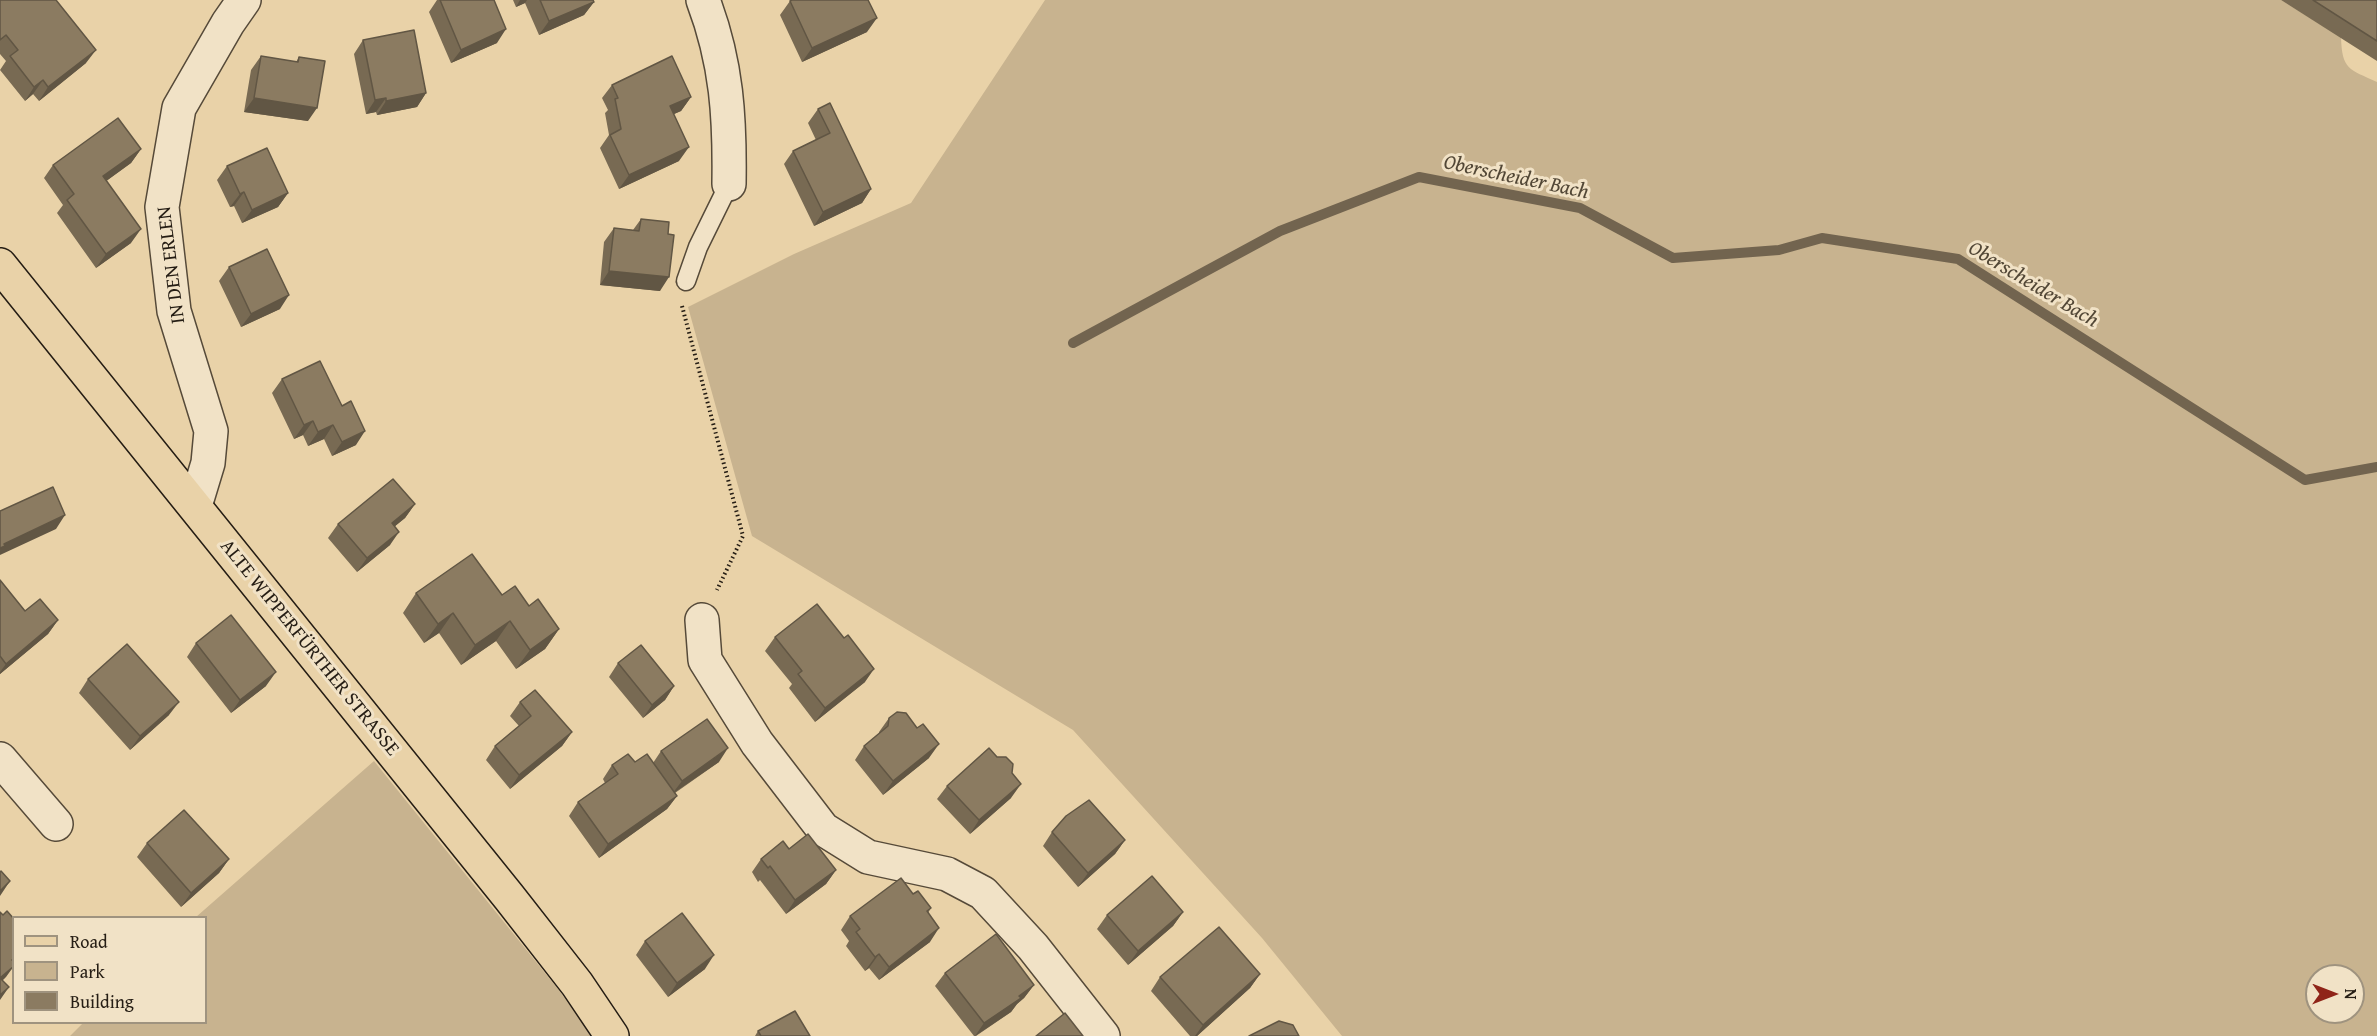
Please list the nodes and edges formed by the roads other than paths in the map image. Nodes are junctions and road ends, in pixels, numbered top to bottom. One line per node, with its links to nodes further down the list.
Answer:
1 (244, 0): 6 (street, IN DEN ERLEN)
2 (703, 0): 3 (street)
3 (729, 184): 5 (lane)
4 (0, 265): 6 (main road, ALTE WIPPERFÜRTHER STRASSE)
5 (686, 281)
6 (195, 506): 10 (main road, ALTE WIPPERFÜRTHER STRASSE)
7 (702, 620): 11 (street)
8 (0, 759): 9 (street)
9 (56, 824)
10 (612, 1036)
11 (1104, 1036)

